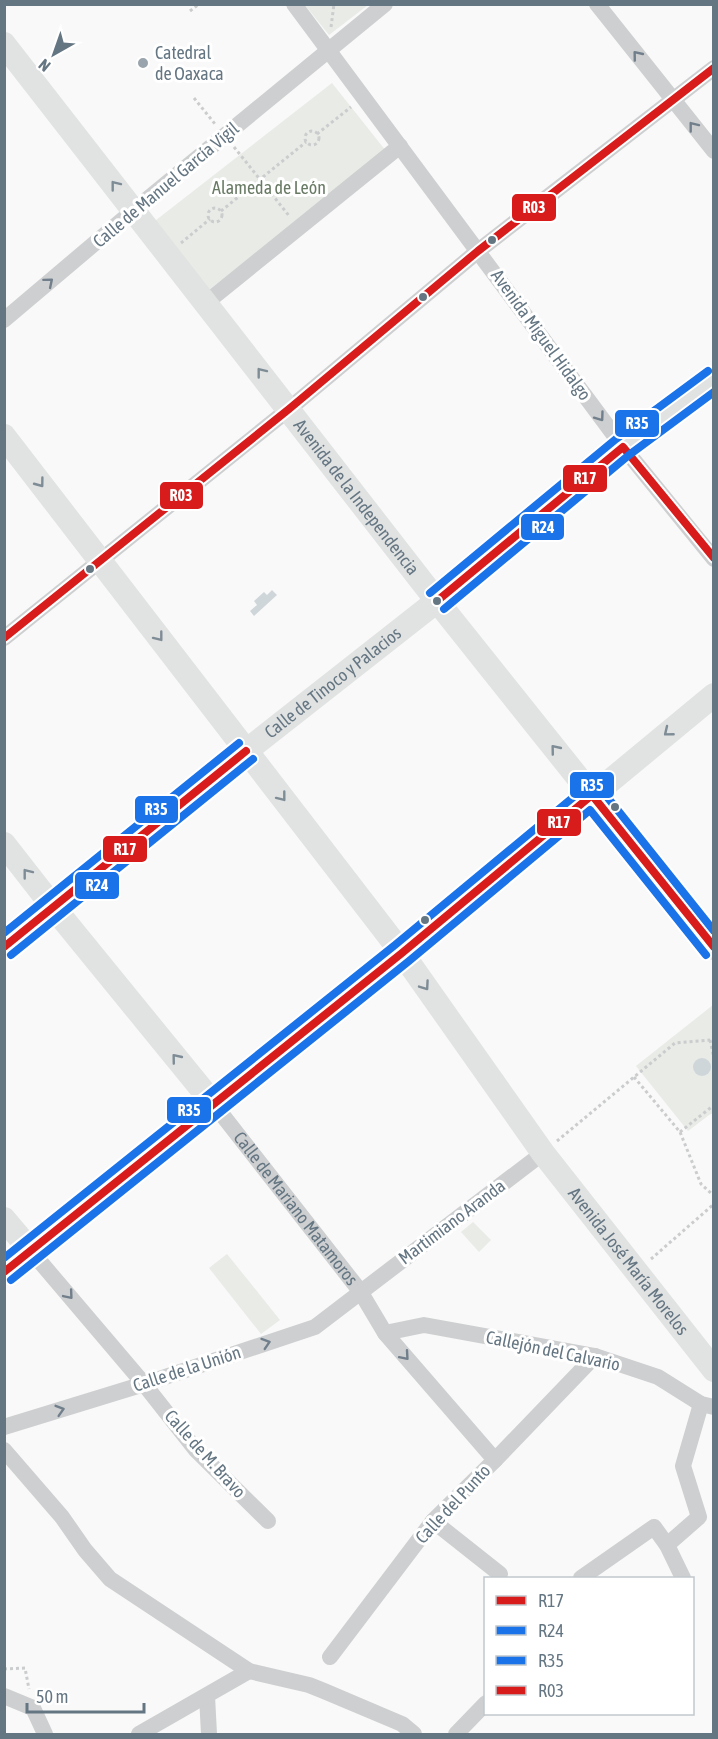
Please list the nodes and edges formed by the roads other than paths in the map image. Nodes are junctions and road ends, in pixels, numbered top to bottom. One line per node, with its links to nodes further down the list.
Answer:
1 (294, 4): 5 (street, Avenida Miguel Hidalgo)
2 (385, 4): 5 (street, Calle de Manuel García Vigil)
3 (597, 4): 7 (street, one-way to 3)
4 (4, 44): 10 (street, Avenida de la Independencia, one-way to 4)
5 (328, 51): 8 (street, Avenida Miguel Hidalgo); 10 (street, Calle de Manuel García Vigil)
6 (714, 68): 7 (street)
7 (674, 101): 9 (street, one-way to 7); 11 (street)
8 (400, 146): 11 (street, Avenida Miguel Hidalgo); 12 (street)
9 (714, 151)
10 (134, 210): 12 (street, Avenida de la Independencia); 13 (street, Calle de Manuel García Vigil, one-way to 10)
11 (478, 251): 15 (street); 17 (street, Avenida Miguel Hidalgo, one-way to 17)
12 (207, 303): 15 (street, Avenida de la Independencia, one-way to 12)
13 (4, 320)
14 (714, 379): 17 (street, Calle de Tinoco y Palacios)
15 (290, 408): 19 (street); 20 (street, Avenida de la Independencia)
16 (4, 436): 19 (street, Avenida José María Morelos, one-way to 19)
17 (623, 447): 18 (street, Avenida Miguel Hidalgo); 20 (street, Calle de Tinoco y Palacios)
18 (714, 559)
19 (99, 561): 21 (street); 23 (street, Avenida José María Morelos, one-way to 23)
20 (437, 601): 23 (street, Calle de Tinoco y Palacios); 24 (street, Avenida de la Independencia, one-way to 20)
21 (4, 638)
22 (714, 695): 24 (street, one-way to 24)
23 (246, 751): 26 (street, Calle de Tinoco y Palacios); 29 (street, Avenida José María Morelos, one-way to 29)
24 (592, 795): 28 (street, Avenida de la Independencia); 29 (street)
25 (4, 844): 26 (street, Calle de Mariano Matamoros, one-way to 25)
26 (54, 908): 27 (street, Calle de Tinoco y Palacios); 30 (street, Calle de Mariano Matamoros, one-way to 26)
27 (4, 947)
28 (714, 948)
29 (402, 952): 30 (street); 31 (street, Avenida José María Morelos, one-way to 31)
30 (213, 1103): 33 (street); 35 (street, Calle de Mariano Matamoros)
31 (551, 1146): 35 (street, Martimiano Aranda); 38 (street, Avenida José María Morelos)
32 (4, 1219): 33 (street)
33 (31, 1251): 34 (street); 39 (street, Calle de M. Bravo, one-way to 39)
34 (4, 1272)
35 (360, 1292): 36 (street, Calle de Mariano Matamoros); 39 (street, Calle de la Unión, one-way to 35)
36 (385, 1333): 37 (street, Callejón del Calvario); 43 (street, Calle de Mariano Matamoros, one-way to 43)
37 (595, 1356): 40 (street, Callejón del Calvario); 43 (street, Calle del Punto)
38 (714, 1370)
39 (144, 1384): 41 (street, Calle de la Unión, one-way to 39); 44 (street, Calle de M. Bravo)
40 (707, 1405): 46 (street)
41 (4, 1427)
42 (4, 1450): 51 (street)
43 (495, 1460): 45 (street, Calle del Punto)
44 (268, 1521)
45 (433, 1521): 47 (street); 50 (street, Calle del Punto)
46 (667, 1545): 48 (street); 49 (street)
47 (500, 1574)
48 (582, 1577)
49 (683, 1577)
50 (330, 1658)
51 (249, 1671): 53 (street); 58 (street)
52 (4, 1696): 55 (street)
53 (207, 1696): 56 (street); 57 (street)
54 (484, 1705): 59 (street)
55 (45, 1734)
56 (139, 1734)
57 (209, 1734)
58 (414, 1734)
59 (456, 1734)

